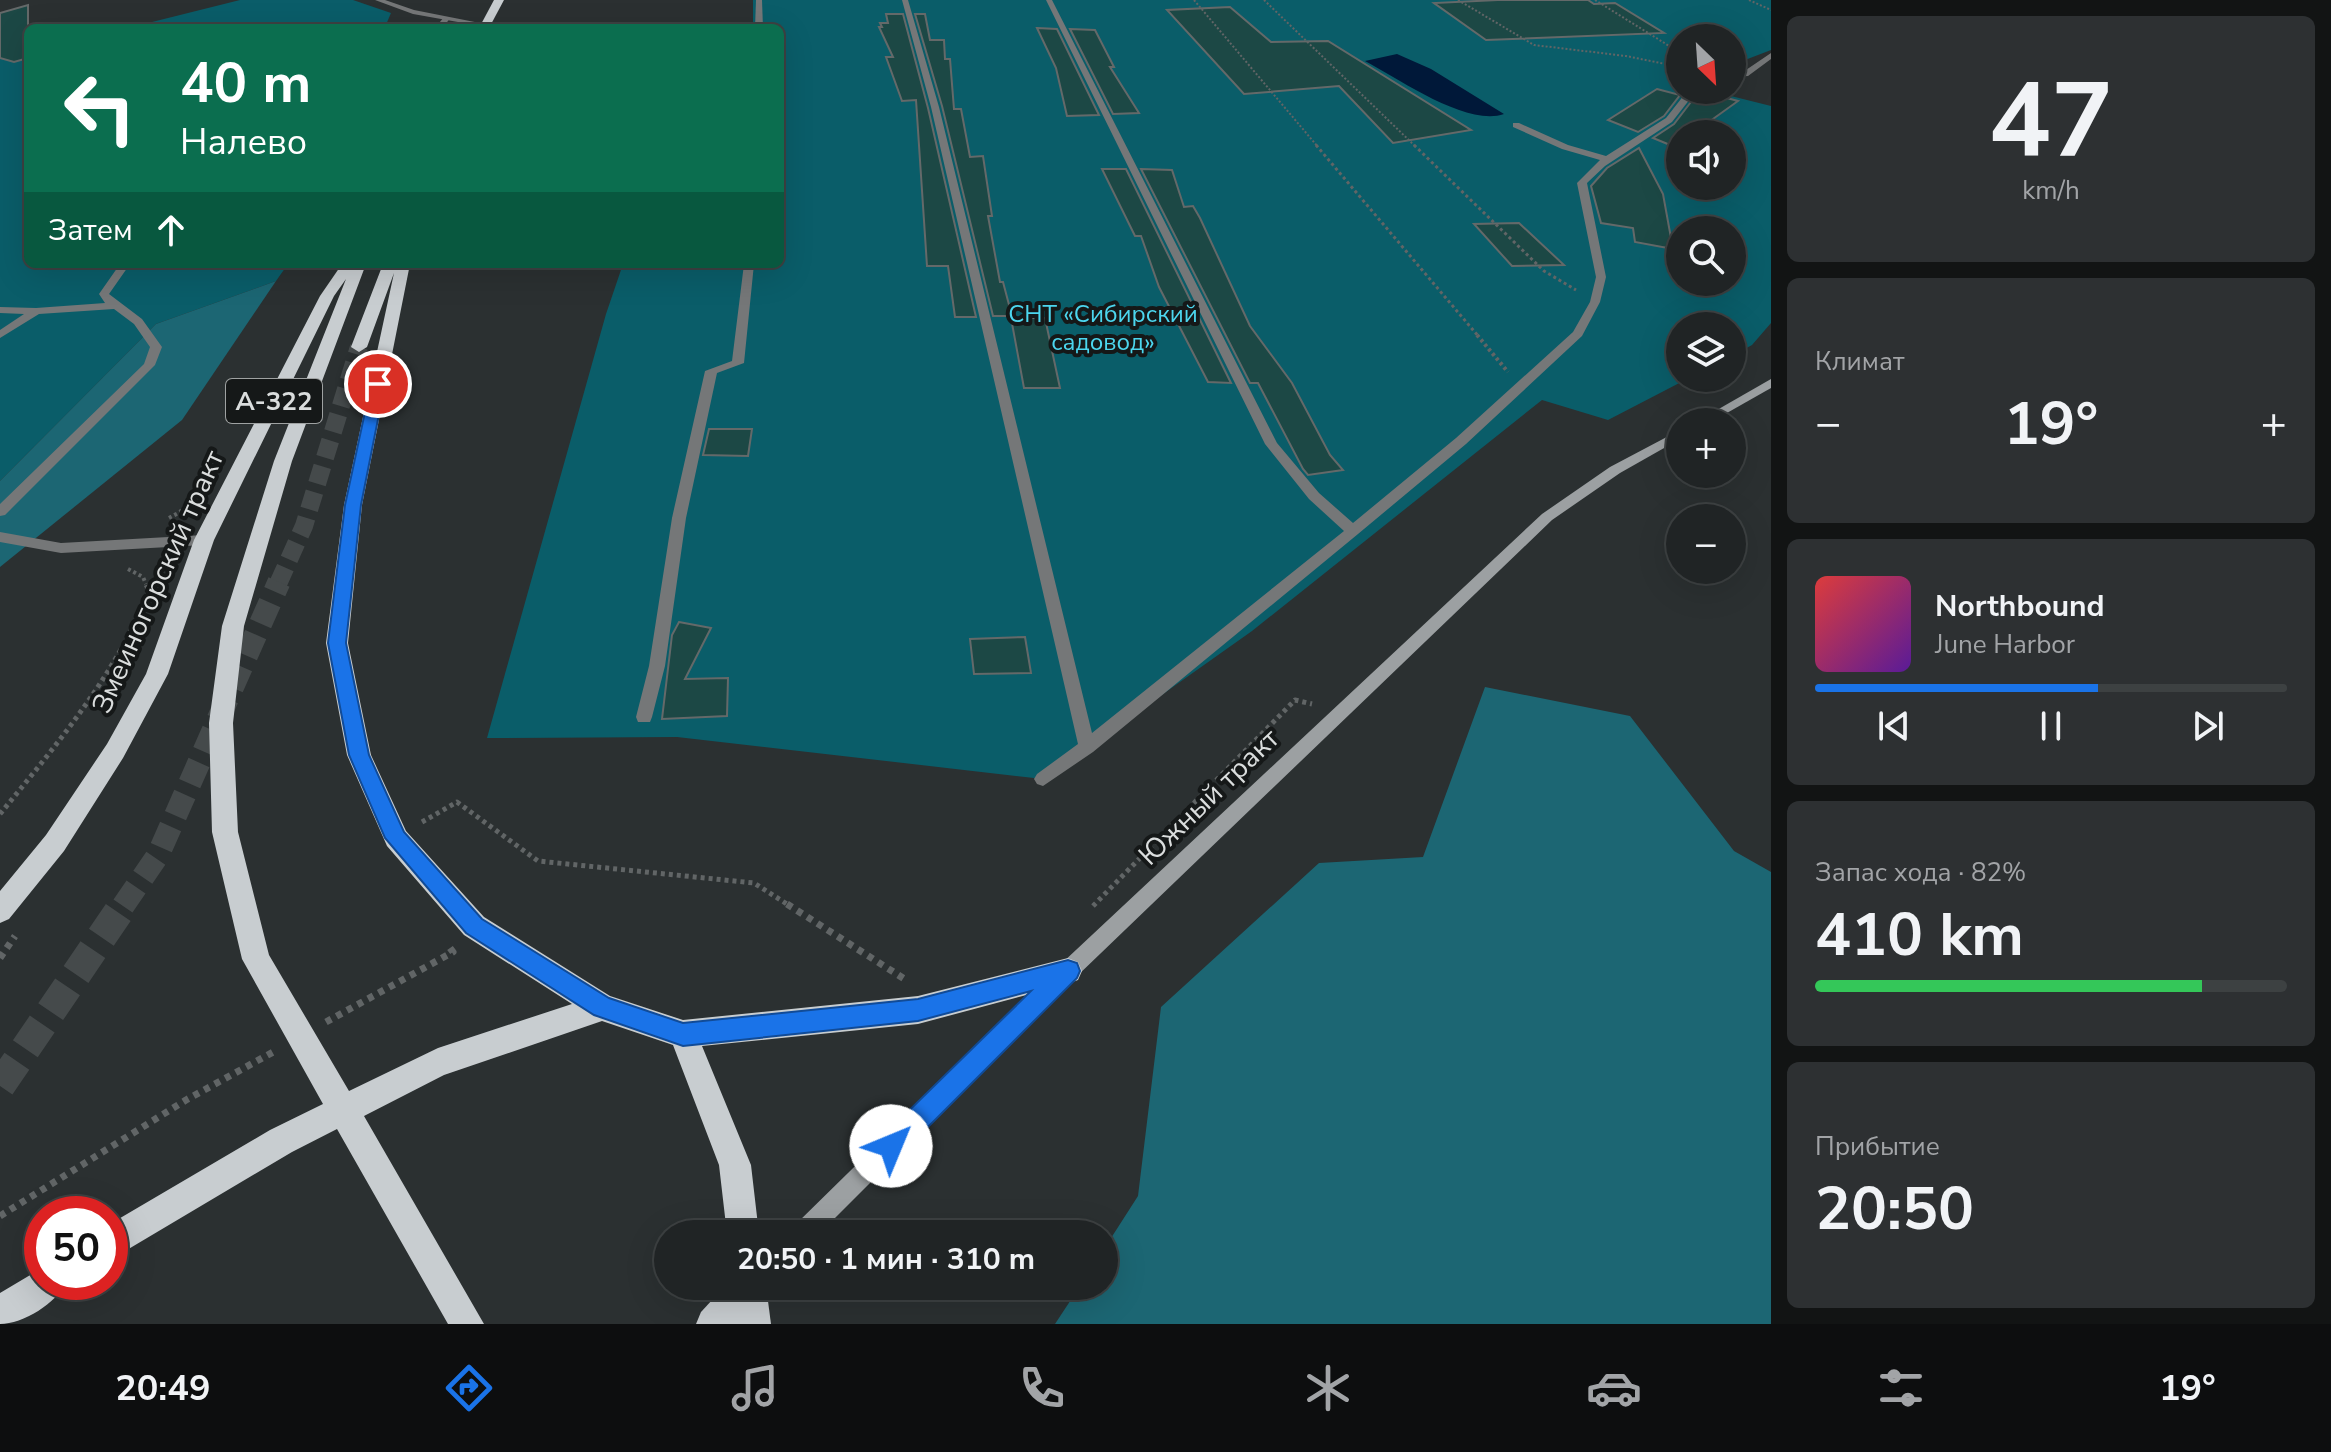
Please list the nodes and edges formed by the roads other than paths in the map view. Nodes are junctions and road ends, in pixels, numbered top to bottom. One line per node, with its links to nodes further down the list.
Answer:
1 (378, 0): 6 (street)
2 (499, 0): 9 (highway)
3 (759, 0): 10 (street)
4 (905, 0): 35 (street)
5 (1049, 0): 31 (street)
6 (446, 18): 7 (street); 8 (street)
7 (442, 24)
8 (475, 24)
9 (486, 24)
10 (759, 24)
11 (1771, 55): 12 (street)
12 (1746, 73)
13 (1683, 104): 15 (street)
14 (1516, 125): 15 (street)
15 (1605, 159): 31 (street)
16 (122, 268): 22 (street)
17 (346, 268): 33 (highway, Змеиногорский тракт / А-322)
18 (357, 268): 48 (highway)
19 (389, 268): 26 (highway)
20 (402, 268): 39 (highway)
21 (749, 268): 34 (street)
22 (114, 306): 24 (street); 30 (street)
23 (0, 310): 24 (street)
24 (36, 311): 25 (street)
25 (0, 335)
26 (359, 347)
27 (1771, 383): 28 (main road)
28 (1727, 408)
29 (1666, 442): 38 (main road, Южный тракт)
30 (0, 512)
31 (1353, 531): 35 (street)
32 (0, 537): 33 (street)
33 (204, 540): 37 (highway, Змеиногорский тракт / А-322)
34 (644, 717)
35 (1087, 747): 36 (street)
36 (1043, 779)
37 (0, 911)
38 (1068, 971): 40 (highway); 42 (main road, Южный тракт)
39 (602, 1007): 40 (highway); 43 (highway)
40 (683, 1034): 41 (highway)
41 (741, 1220)
42 (816, 1220)
43 (128, 1232)
44 (24, 1298): 47 (highway)
45 (736, 1300): 49 (highway)
46 (751, 1300): 50 (highway)
47 (0, 1313)
48 (467, 1324)
49 (713, 1324)
50 (754, 1324)

